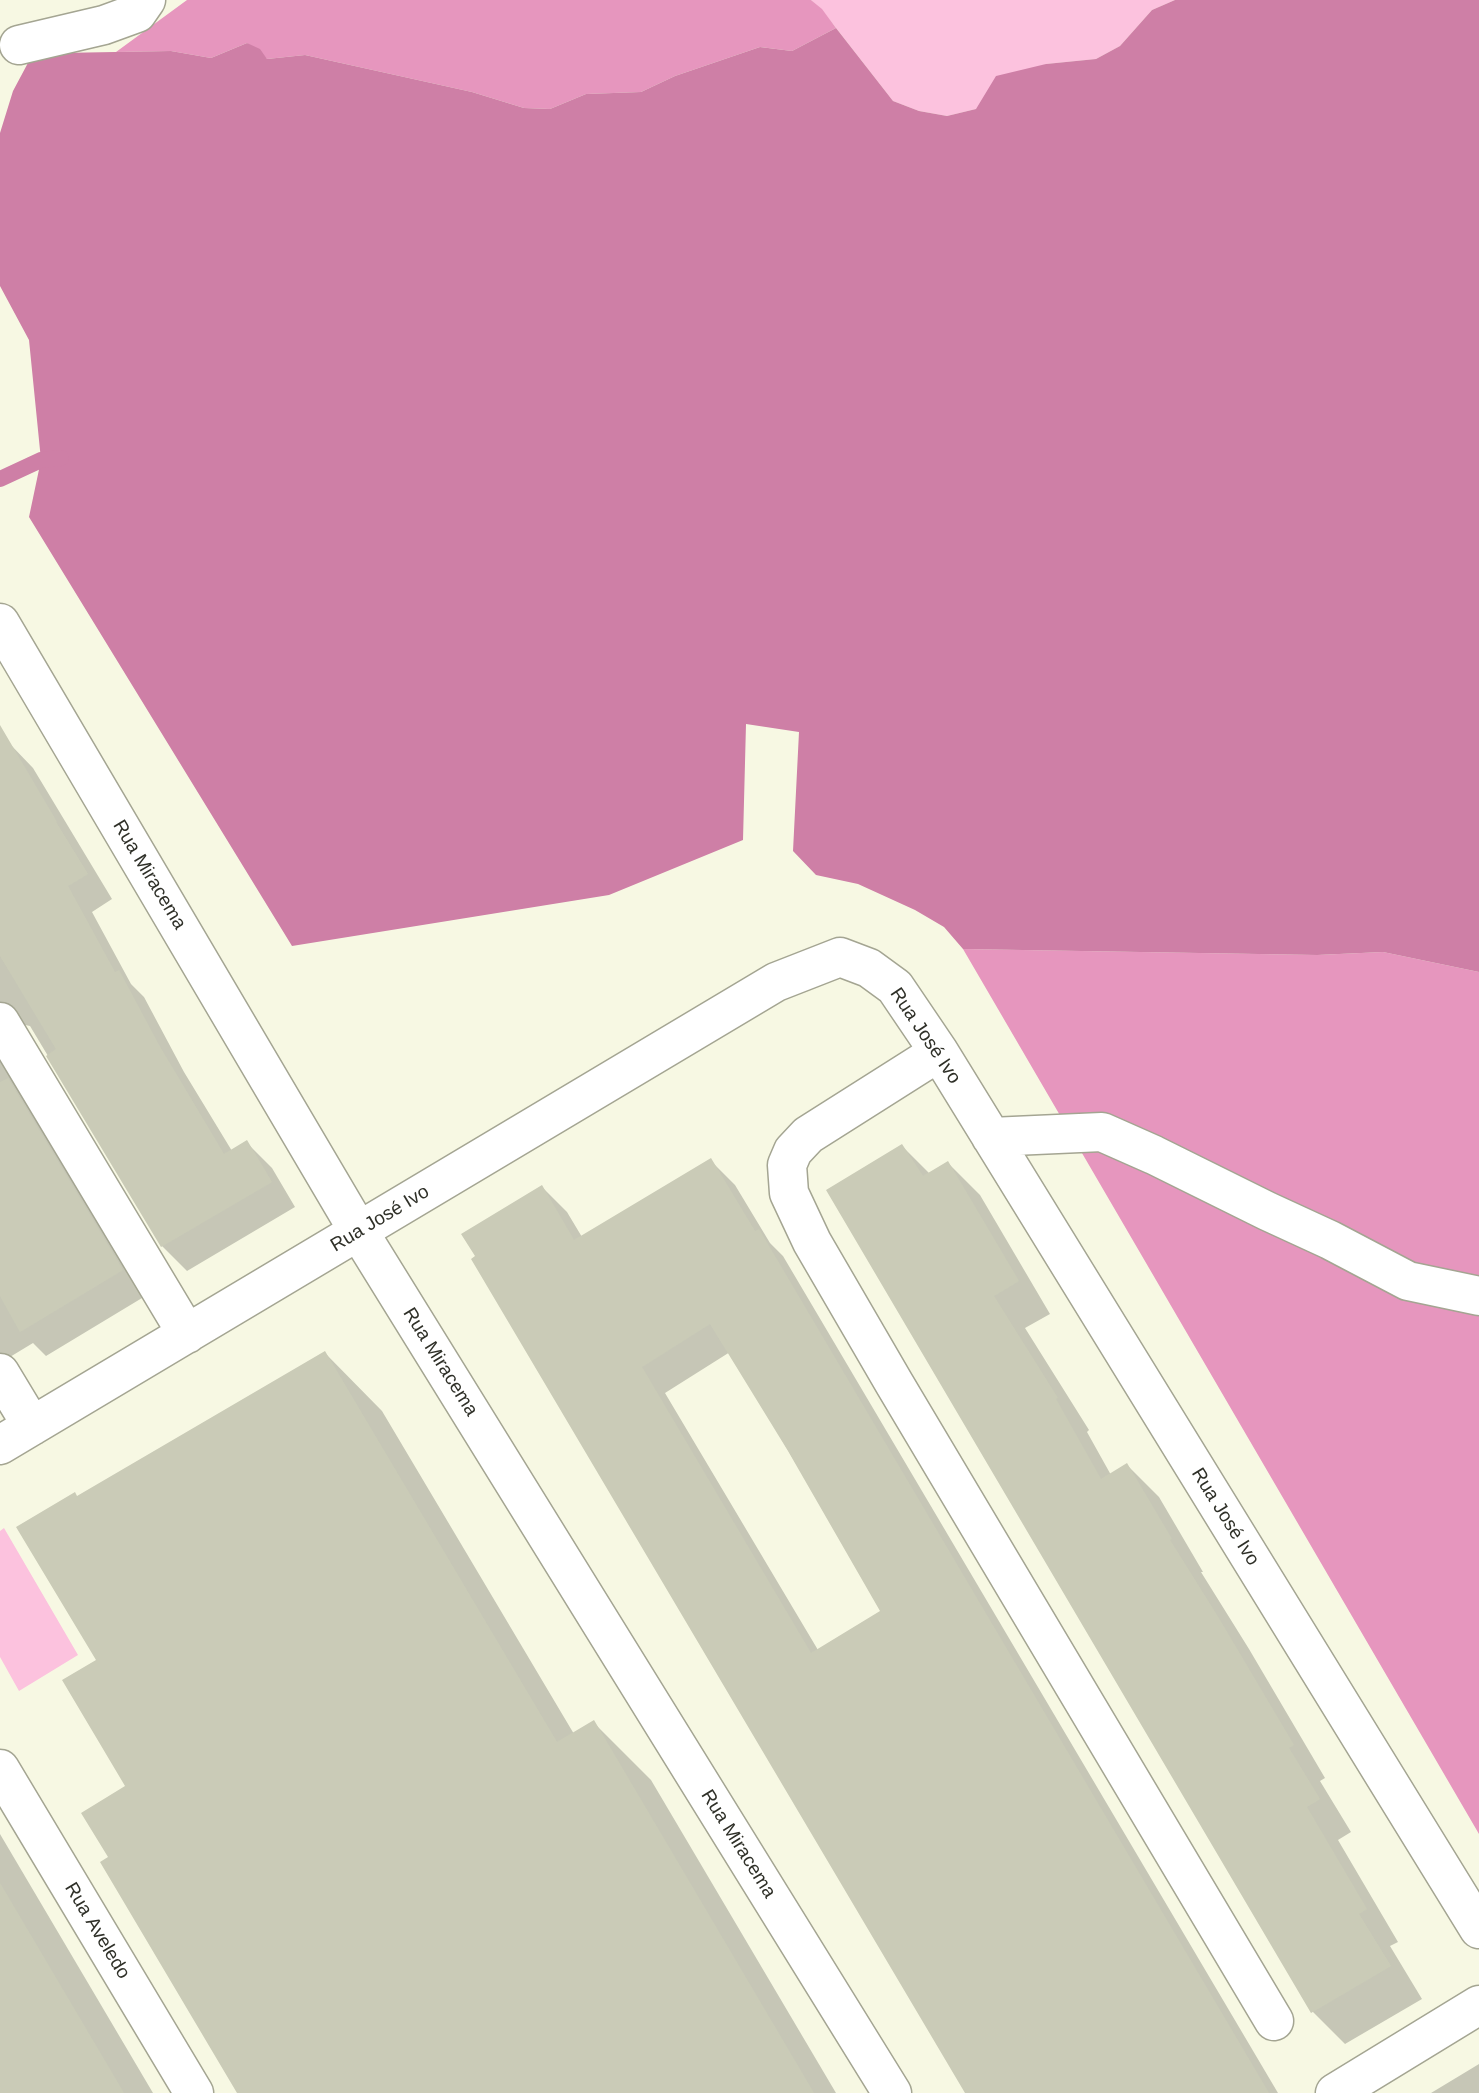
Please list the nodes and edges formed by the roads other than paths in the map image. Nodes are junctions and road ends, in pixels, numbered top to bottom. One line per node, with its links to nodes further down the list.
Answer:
1 (146, 0): 2 (street)
2 (19, 45)
3 (0, 623): 7 (street, Rua Miracema)
4 (0, 1022): 9 (street)
5 (939, 1052): 6 (street, Rua José Ivo); 7 (street, Rua José Ivo); 16 (street)
6 (991, 1137): 8 (street); 14 (street, Rua José Ivo)
7 (359, 1232): 9 (street, Rua José Ivo); 18 (street, Rua Miracema)
8 (1479, 1296)
9 (187, 1334): 11 (street, Rua José Ivo)
10 (0, 1373): 11 (street)
11 (32, 1426): 12 (street, Rua José Ivo)
12 (0, 1446)
13 (0, 1769): 17 (street, Rua Aveledo)
14 (1479, 1928)
15 (1479, 2006): 19 (street)
16 (1274, 2021)
17 (194, 2093)
18 (892, 2093)
19 (1335, 2093)

